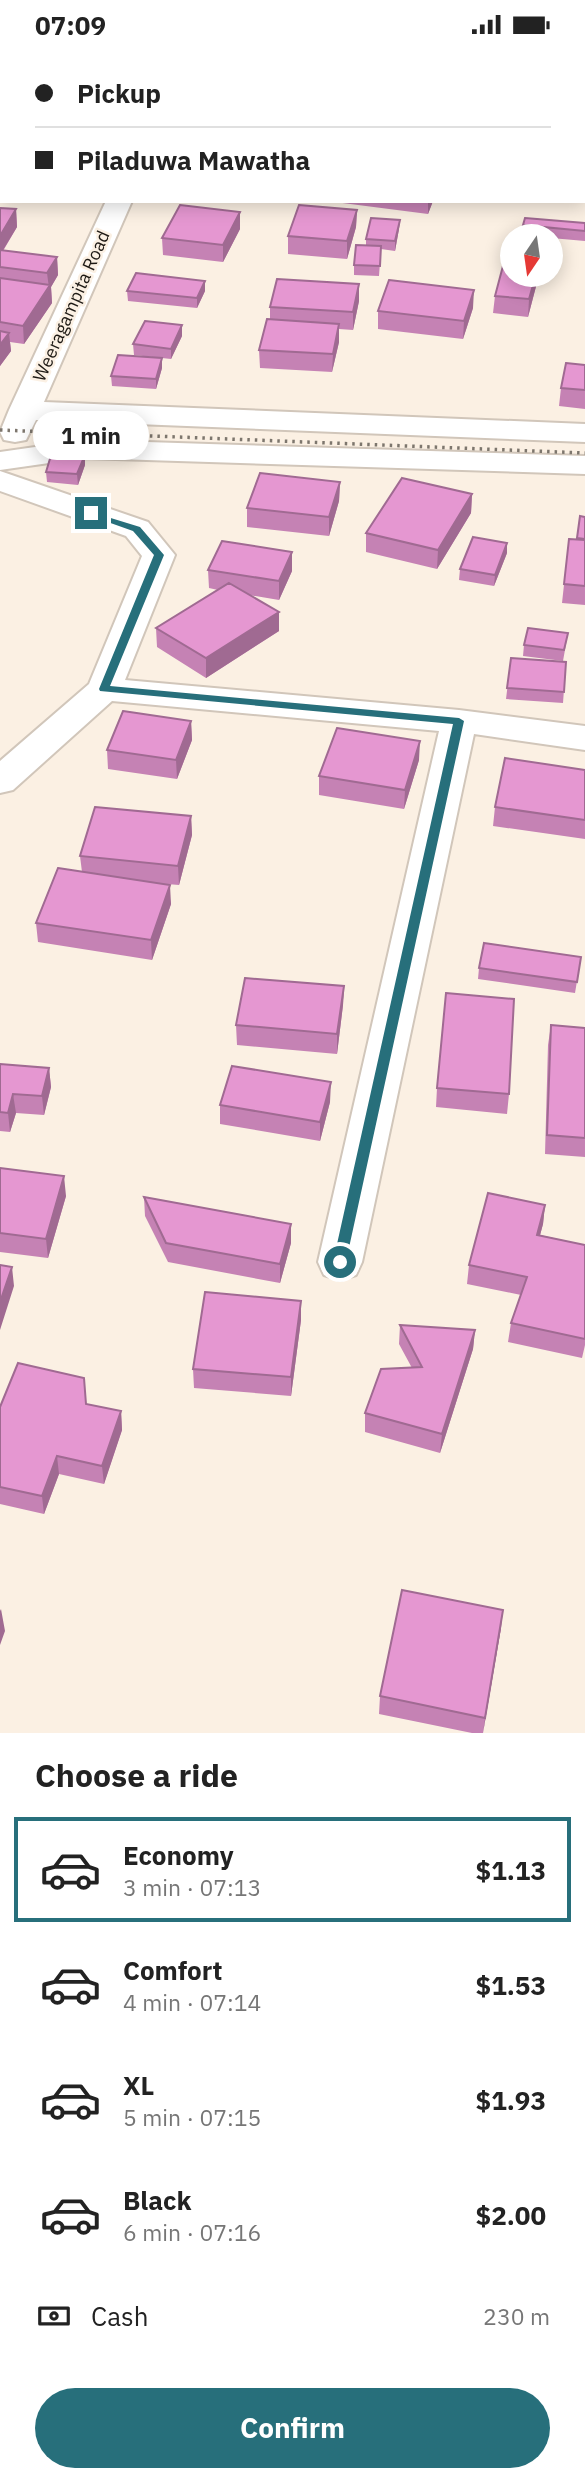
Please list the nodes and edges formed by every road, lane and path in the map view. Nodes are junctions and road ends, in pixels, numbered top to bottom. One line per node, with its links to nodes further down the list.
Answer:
1 (117, 203): 2 (street, Weeragampita Road)
2 (24, 410): 3 (street); 4 (street, Weeragampita Road)
3 (585, 433)
4 (0, 451)
5 (0, 461): 6 (street)
6 (585, 465)
7 (0, 480): 8 (street)
8 (104, 689): 9 (street); 11 (street)
9 (459, 721): 10 (street); 12 (street)
10 (585, 738)
11 (0, 781)
12 (340, 1262)

